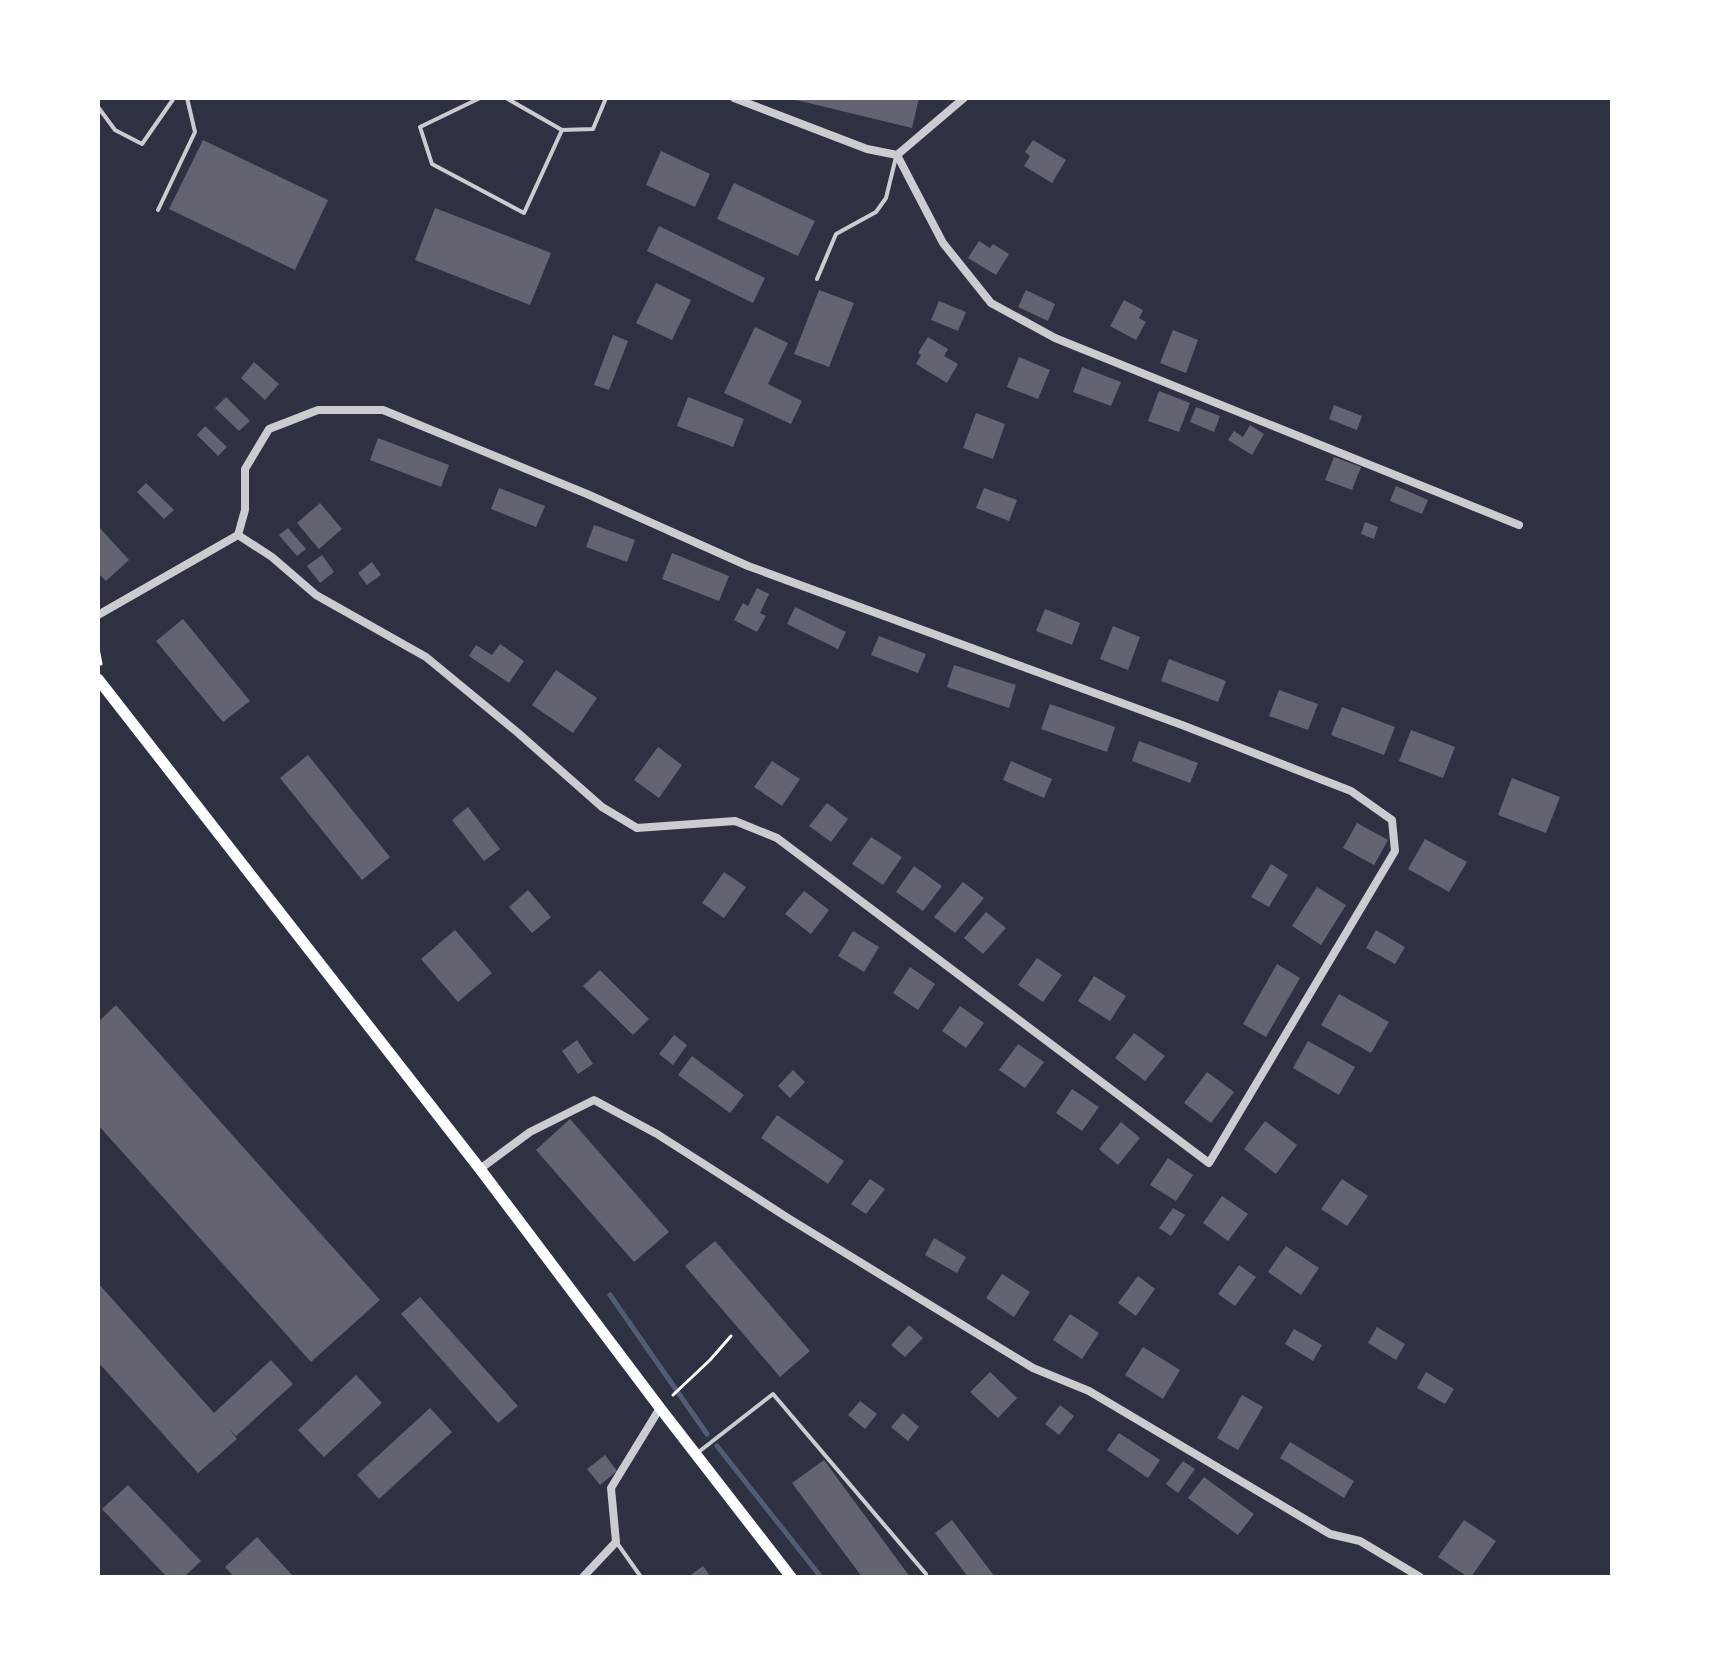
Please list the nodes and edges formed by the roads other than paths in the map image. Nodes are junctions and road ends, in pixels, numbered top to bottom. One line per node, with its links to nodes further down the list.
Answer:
1 (174, 98): 8 (lane)
2 (187, 98): 11 (lane)
3 (480, 98): 9 (lane)
4 (506, 98): 9 (lane)
5 (606, 98): 9 (lane)
6 (734, 98): 10 (street)
7 (964, 98): 10 (street)
8 (98, 107)
9 (562, 130)
10 (897, 155): 12 (lane); 13 (street)
11 (158, 210)
12 (817, 279)
13 (1519, 525)
14 (238, 535): 14 (street); 15 (street)
15 (98, 615)
16 (98, 679): 17 (main road)
17 (480, 1169): 18 (main road); 25 (street)
18 (660, 1408): 19 (main road); 20 (street)
19 (696, 1454): 21 (lane); 24 (main road)
20 (616, 1542): 22 (street); 23 (lane)
21 (926, 1574)
22 (583, 1577)
23 (641, 1577)
24 (791, 1577)
25 (1420, 1577)

